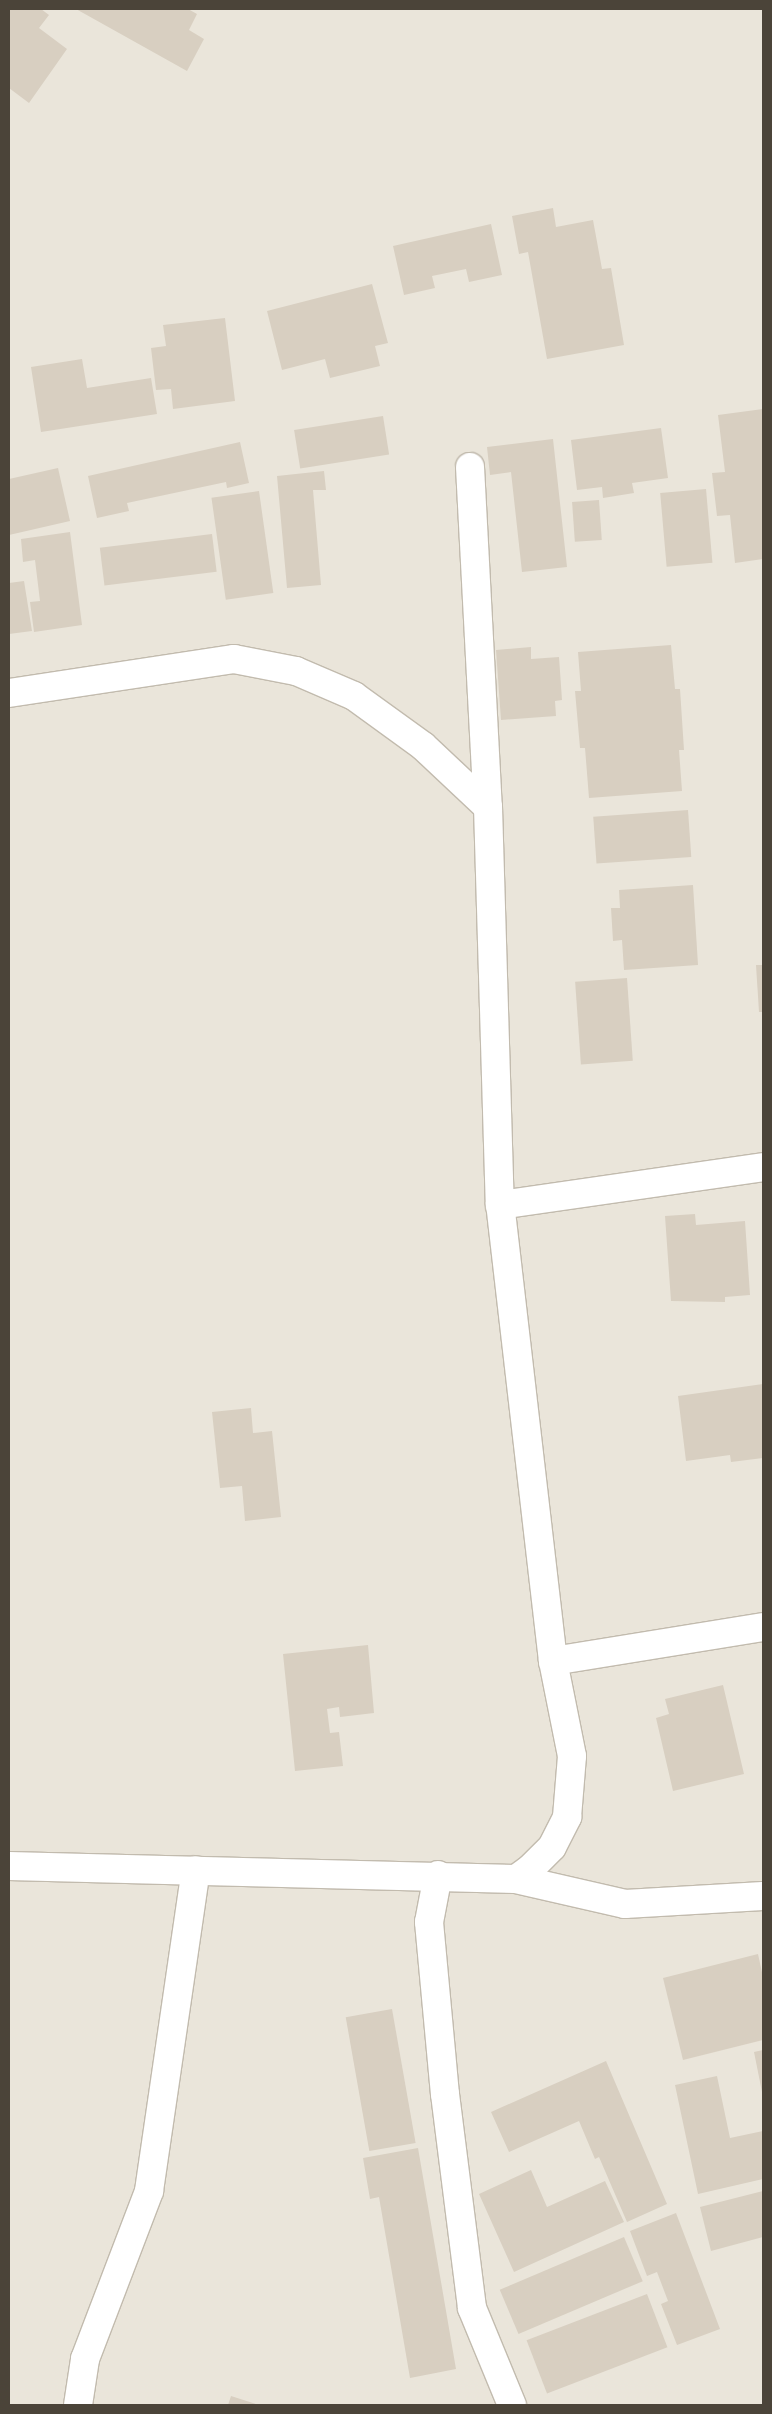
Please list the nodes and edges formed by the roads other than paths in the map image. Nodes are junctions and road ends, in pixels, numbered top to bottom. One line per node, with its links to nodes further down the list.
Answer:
1 (470, 467): 3 (street)
2 (9, 693): 3 (street)
3 (488, 807): 5 (street)
4 (763, 1167): 5 (street)
5 (500, 1205): 7 (street)
6 (763, 1627): 7 (street)
7 (553, 1662): 11 (street)
8 (9, 1866): 9 (street)
9 (196, 1870): 10 (street); 13 (street)
10 (438, 1875): 11 (street); 14 (street)
11 (516, 1879): 12 (street)
12 (763, 1896)
13 (78, 2405)
14 (512, 2405)

